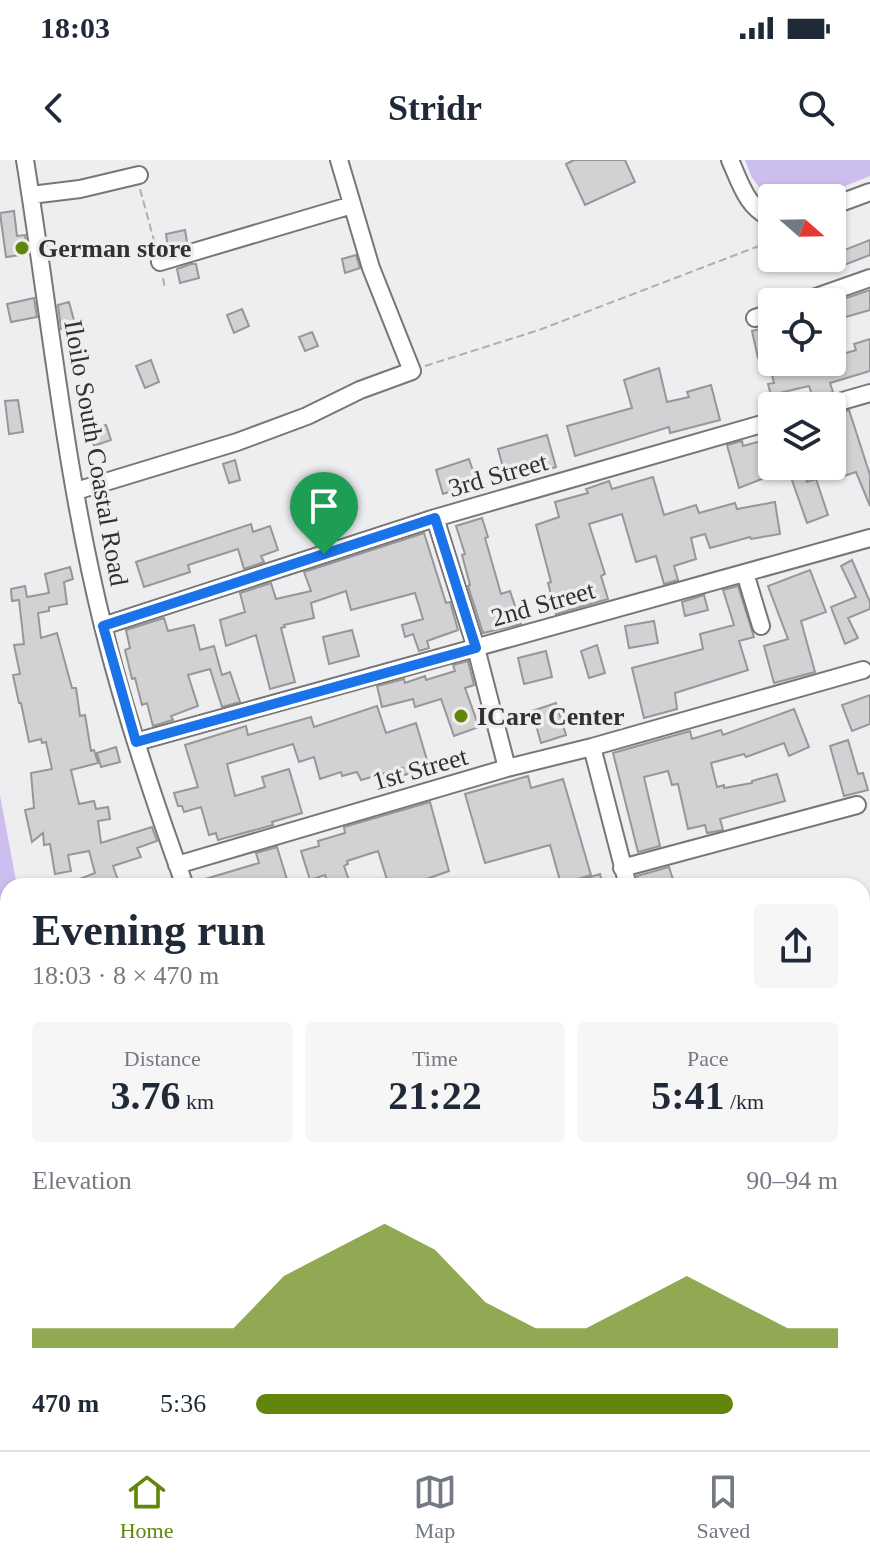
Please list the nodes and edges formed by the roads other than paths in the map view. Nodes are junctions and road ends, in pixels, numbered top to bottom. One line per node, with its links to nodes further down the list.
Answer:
1 (25, 160): 6 (street, Iloilo South Coastal Road)
2 (339, 160): 8 (street)
3 (730, 160): 9 (street)
4 (139, 175): 6 (street)
5 (870, 192): 7 (street)
6 (31, 195): 18 (street, Iloilo South Coastal Road)
7 (846, 201)
8 (352, 205): 10 (street); 18 (street)
9 (758, 209)
10 (160, 262)
11 (870, 278): 12 (street)
12 (842, 288)
13 (758, 317): 14 (street)
14 (755, 318)
15 (870, 393): 16 (street)
16 (846, 400)
17 (758, 425): 19 (street, 3rd Street)
18 (76, 491): 22 (street, Iloilo South Coastal Road)
19 (435, 518): 22 (street, 3rd Street); 24 (street)
20 (870, 538): 21 (street, 2nd Street)
21 (745, 573): 23 (street); 24 (street, 2nd Street)
22 (103, 626): 26 (street, Iloilo South Coastal Road)
23 (761, 626)
24 (476, 648): 26 (street, 2nd Street); 28 (street)
25 (863, 670): 27 (street, 1st Street)
26 (136, 742): 30 (street, Iloilo South Coastal Road)
27 (592, 747): 28 (street, 1st Street); 31 (street)
28 (507, 768): 30 (street, 1st Street)
29 (857, 805): 31 (street)
30 (177, 865): 32 (street, Iloilo South Coastal Road)
31 (622, 868): 33 (street)
32 (182, 878)
33 (625, 878)

